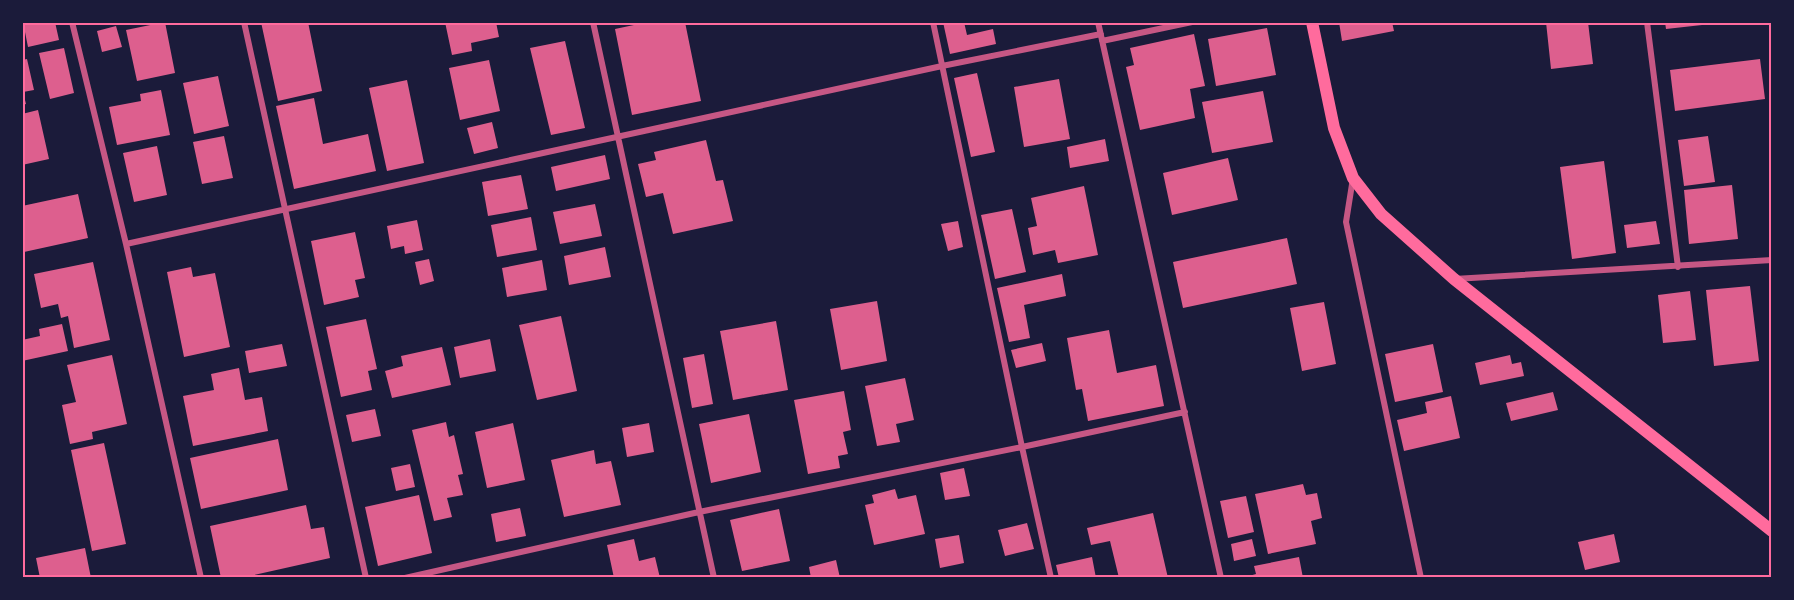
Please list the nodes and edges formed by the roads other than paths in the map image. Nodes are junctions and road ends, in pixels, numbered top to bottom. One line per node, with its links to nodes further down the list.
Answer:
1 (72, 22): 14 (street)
2 (244, 22): 13 (street)
3 (593, 22): 11 (street)
4 (933, 22): 10 (street)
5 (1098, 22): 9 (street)
6 (1192, 22): 9 (street)
7 (1312, 22): 12 (main road)
8 (1647, 22): 16 (street)
9 (1102, 38): 10 (street); 18 (street)
10 (942, 66): 11 (street); 19 (street)
11 (618, 137): 13 (street); 20 (street)
12 (1353, 178): 17 (main road); 28 (street)
13 (284, 210): 14 (street); 23 (street)
14 (126, 244): 22 (street)
15 (1772, 260): 16 (street)
16 (1678, 267): 17 (street)
17 (1454, 279): 21 (main road)
18 (1185, 412): 19 (street); 27 (street)
19 (1022, 447): 20 (street); 26 (street)
20 (699, 512): 24 (street); 25 (street)
21 (1772, 531)
22 (201, 578)
23 (366, 578)
24 (405, 578)
25 (714, 578)
26 (1051, 578)
27 (1221, 578)
28 (1421, 578)

